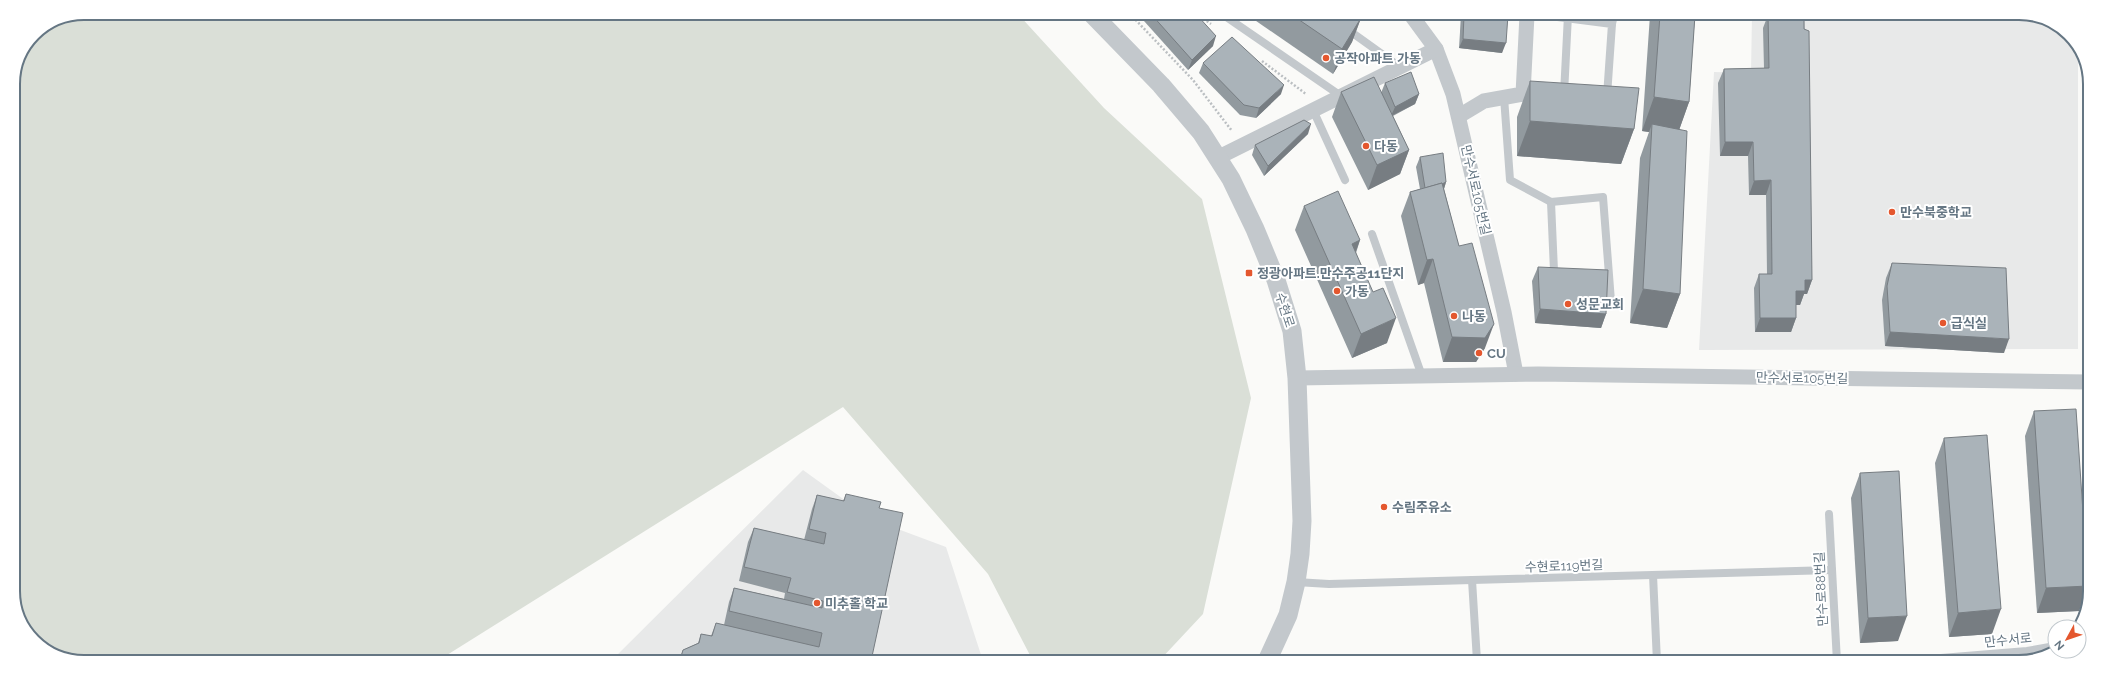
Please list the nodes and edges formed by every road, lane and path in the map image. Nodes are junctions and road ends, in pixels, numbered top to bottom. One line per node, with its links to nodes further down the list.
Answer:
1 (1098, 20): 23 (street, 수현로)
2 (1136, 20): 22 (path)
3 (1206, 20): 12 (path)
4 (1231, 20): 16 (lane)
5 (1415, 20): 13 (street, 만수서로105번길)
6 (1527, 20): 17 (street)
7 (1568, 20): 18 (lane)
8 (1590, 20): 11 (lane)
9 (1613, 20): 11 (lane)
10 (1340, 23): 15 (lane)
11 (1612, 24): 20 (lane)
12 (1215, 27)
13 (1436, 50): 15 (street); 21 (street, 만수서로105번길)
14 (1257, 57): 19 (path)
15 (1400, 67): 16 (street)
16 (1341, 96): 19 (street)
17 (1504, 97): 21 (street); 25 (lane)
18 (1564, 100)
19 (1312, 104): 23 (street); 24 (lane)
20 (1606, 106)
21 (1459, 116): 29 (street, 만수서로105번길)
22 (1236, 135)
23 (1217, 158): 31 (street, 수현로)
24 (1345, 180)
25 (1551, 202): 27 (lane); 28 (lane)
26 (1372, 234): 30 (lane)
27 (1554, 271)
28 (1611, 301)
29 (1516, 374): 30 (street, 만수서로105번길); 32 (street, 만수서로105번길)
30 (1422, 376): 31 (street, 만수서로105번길)
31 (1297, 378): 37 (street, 수현로)
32 (2083, 382)
33 (1829, 514): 34 (lane, 만수로88번길)
34 (1832, 570): 35 (lane, 수현로119번길); 42 (lane, 만수로88번길)
35 (1653, 575): 36 (lane, 수현로119번길); 41 (lane)
36 (1472, 580): 37 (lane, 수현로119번길); 40 (lane)
37 (1296, 582): 39 (street, 수현로)
38 (2047, 647): 43 (lane, 만수서로)
39 (1270, 655)
40 (1477, 655)
41 (1657, 655)
42 (1837, 655)
43 (1978, 655)

